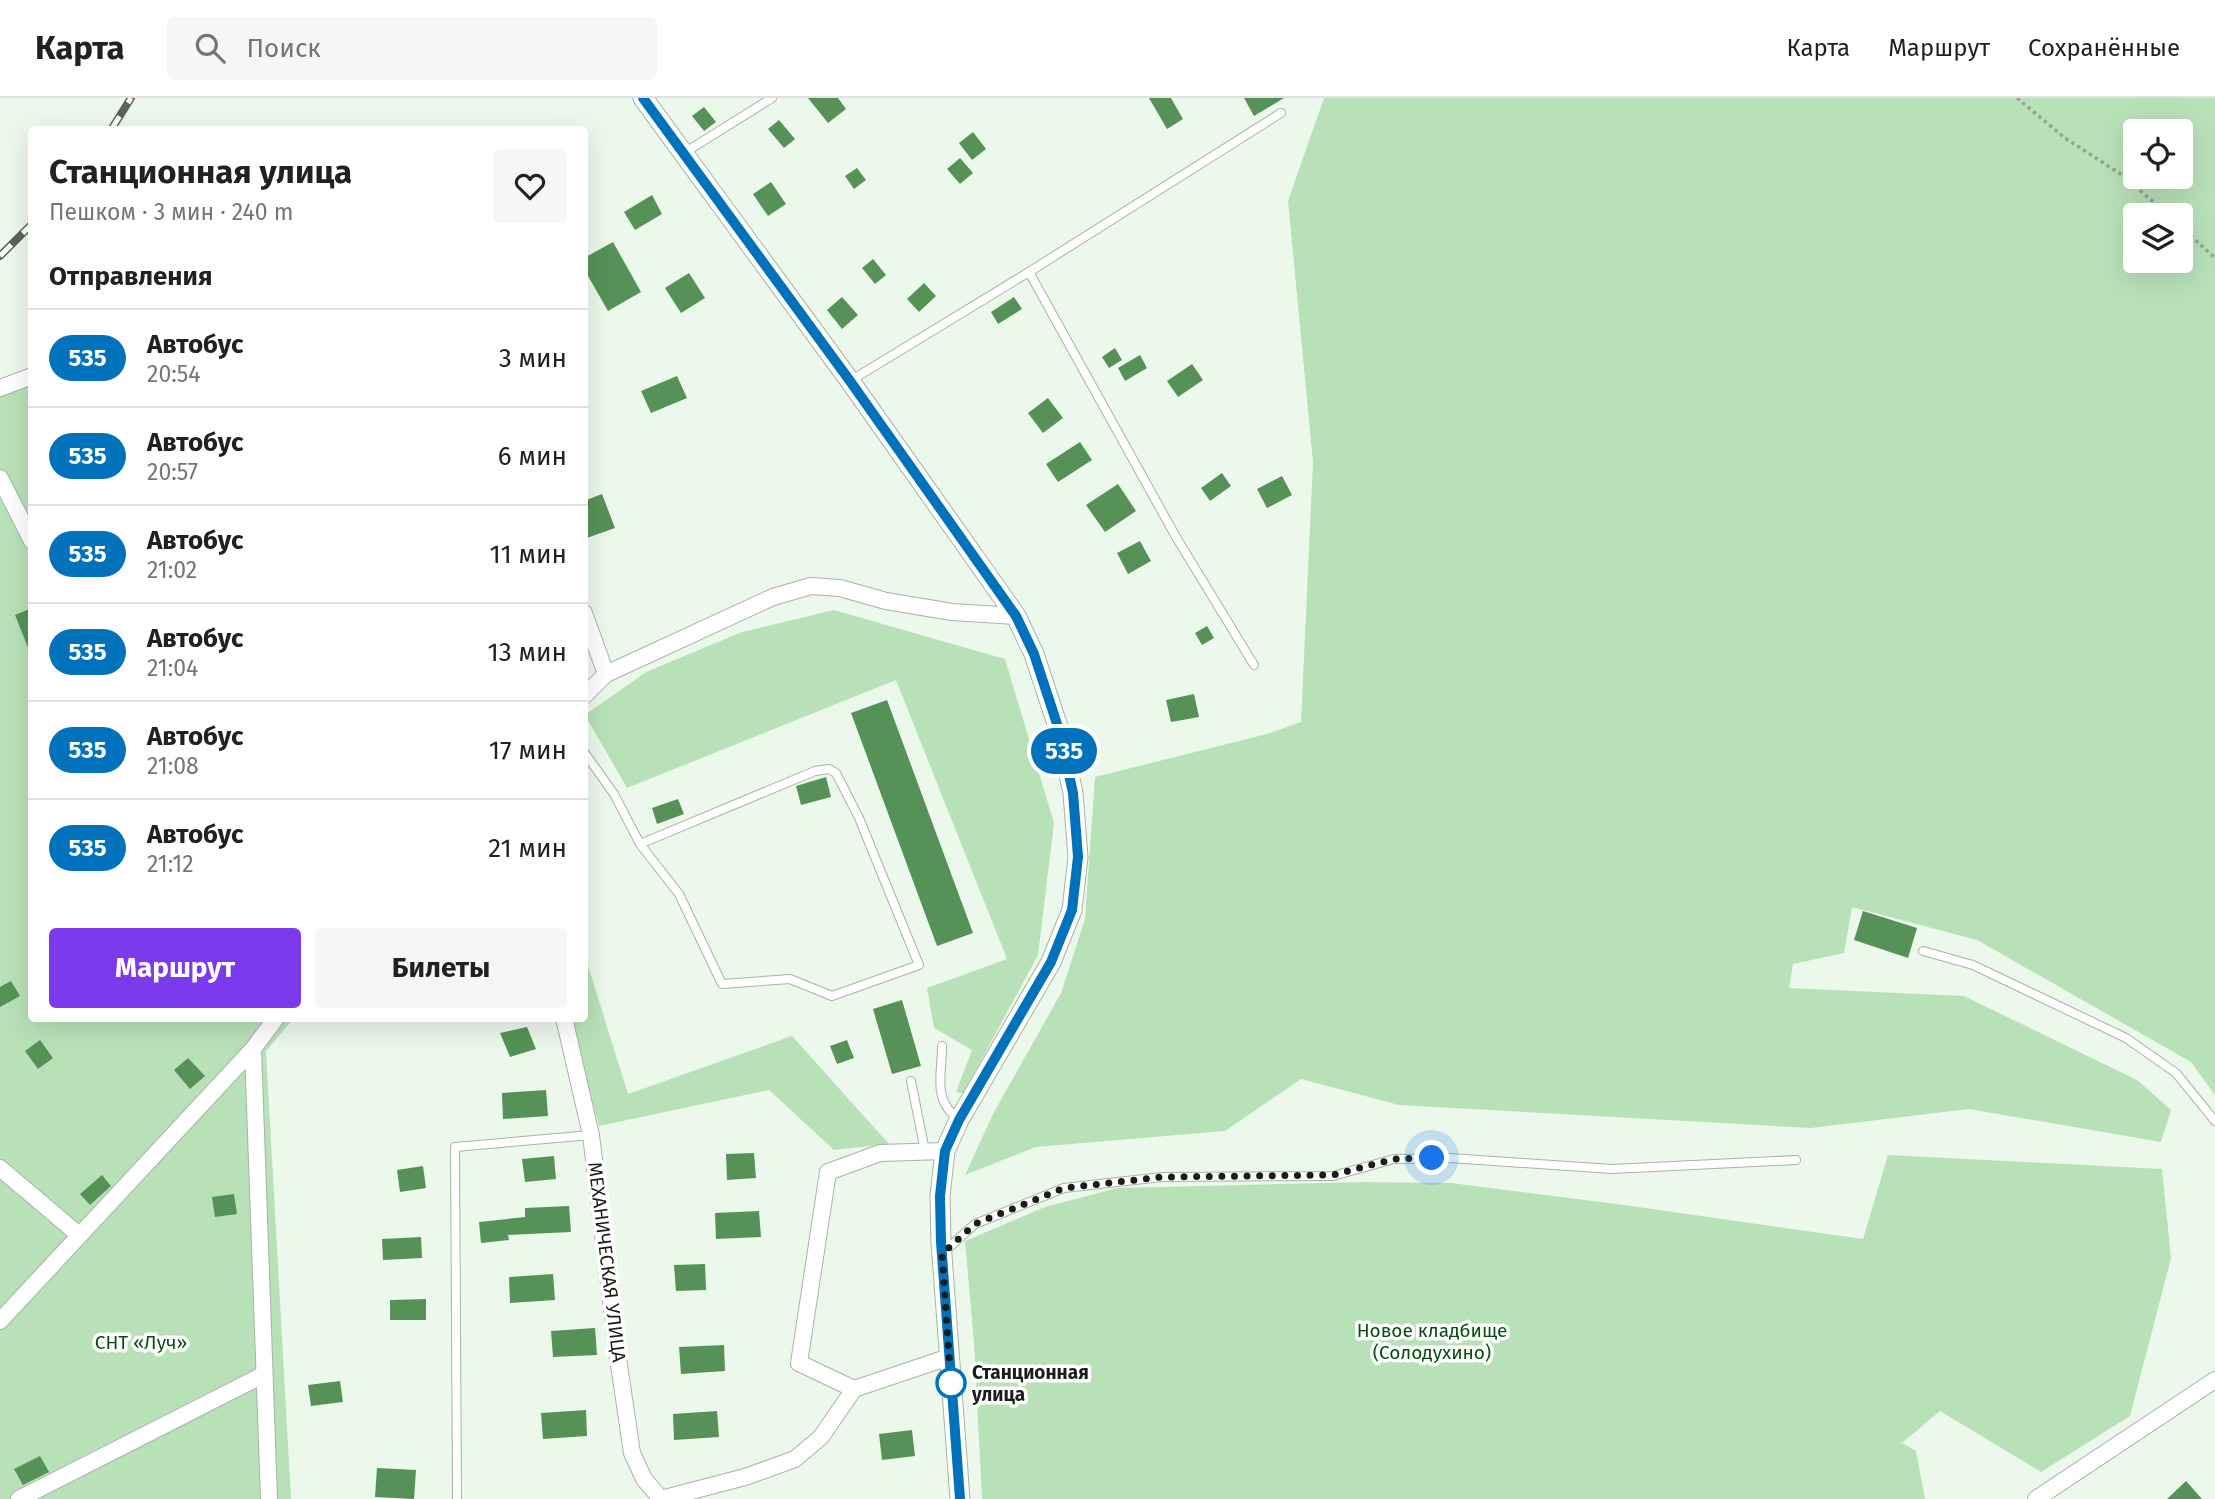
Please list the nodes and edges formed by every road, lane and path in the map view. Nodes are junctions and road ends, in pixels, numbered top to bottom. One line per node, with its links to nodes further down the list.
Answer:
1 (643, 98): 5 (street)
2 (772, 98): 5 (lane)
3 (2018, 98): 6 (path)
4 (1281, 113): 9 (lane)
5 (684, 153): 11 (street)
6 (2155, 203)
7 (2193, 238): 8 (path)
8 (2215, 258)
9 (1029, 272): 11 (lane); 17 (lane)
10 (28, 378): 12 (street)
11 (850, 381): 15 (street)
12 (0, 388)
13 (0, 478): 14 (street)
14 (28, 533)
15 (1016, 616): 18 (street); 28 (street)
16 (588, 624): 18 (street)
17 (1254, 665)
18 (606, 674): 19 (street)
19 (588, 692)
20 (588, 758): 21 (lane)
21 (640, 844): 21 (lane)
22 (1923, 951): 29 (lane)
23 (273, 1022): 26 (street)
24 (565, 1022): 30 (street, МЕХАНИЧЕСКАЯ УЛИЦА)
25 (942, 1046): 28 (lane)
26 (253, 1049): 35 (street); 39 (street)
27 (911, 1081): 31 (lane)
28 (959, 1120): 32 (street)
29 (2215, 1121)
30 (591, 1135): 44 (lane); 45 (street, МЕХАНИЧЕСКАЯ УЛИЦА)
31 (925, 1151): 32 (street); 41 (street)
32 (945, 1151): 36 (street)
33 (1796, 1160): 36 (lane)
34 (0, 1168): 35 (street)
35 (79, 1235): 37 (street)
36 (942, 1254): 38 (street)
37 (0, 1321)
38 (949, 1357): 41 (street); 46 (street)
39 (263, 1375): 42 (street); 43 (street)
40 (2215, 1380): 47 (street)
41 (853, 1389): 45 (street)
42 (19, 1499)
43 (269, 1499)
44 (457, 1499)
45 (661, 1499)
46 (960, 1499)
47 (2036, 1499)

